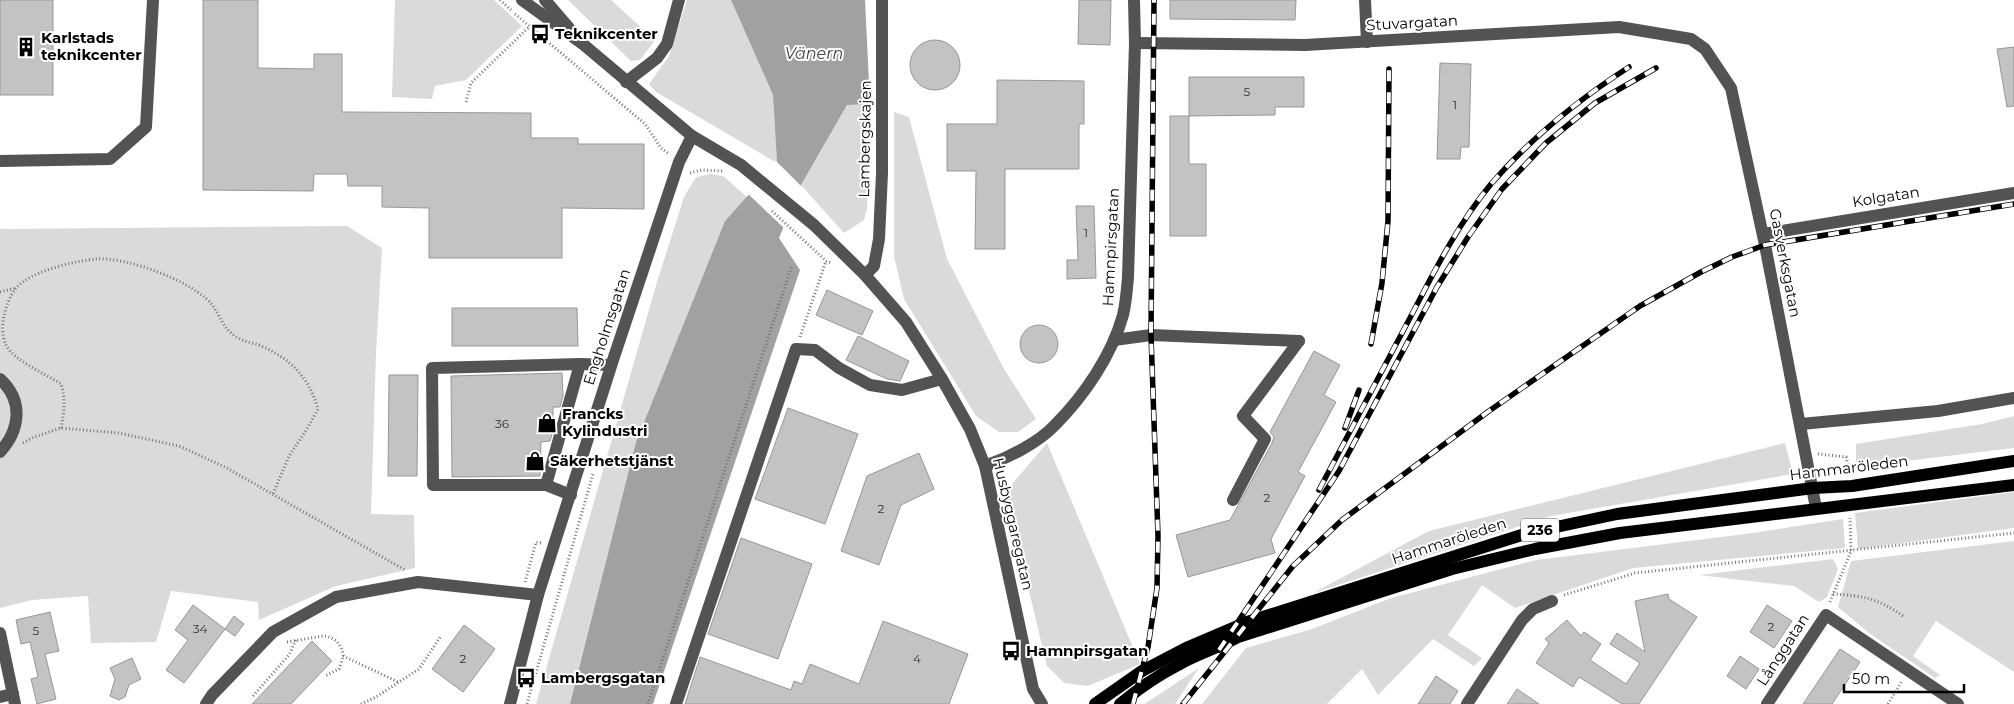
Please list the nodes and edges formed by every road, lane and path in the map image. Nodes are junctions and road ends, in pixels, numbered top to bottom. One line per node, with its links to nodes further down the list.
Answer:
1 (153, 0): 17 (street)
2 (500, 0): 9 (path)
3 (522, 0): 13 (street)
4 (545, 0): 13 (street)
5 (679, 0): 14 (street)
6 (882, 0): 24 (street, Lambergskajen)
7 (1134, 0): 12 (street, Hamnpirsgatan)
8 (1365, 0): 11 (street)
9 (529, 27): 15 (path); 18 (path)
10 (1691, 39): 11 (street, Stuvargatan); 21 (street, Gasverksgatan)
11 (1367, 42): 12 (street, Stuvargatan)
12 (1135, 43): 27 (street, Hamnpirsgatan)
13 (584, 45): 14 (street, Husbyggaregatan)
14 (626, 82): 16 (street, Husbyggaregatan)
15 (466, 102)
16 (692, 136): 18 (street, Engholmsgatan); 24 (street, Husbyggaregatan)
17 (0, 161)
18 (679, 162): 19 (path); 30 (street, Engholmsgatan)
19 (725, 171)
20 (2014, 193): 21 (street, Kolgatan)
21 (1763, 234): 34 (street, Gasverksgatan)
22 (806, 242): 28 (path)
23 (792, 265): 70 (path)
24 (865, 275): 32 (street, Husbyggaregatan)
25 (16, 288): 26 (path); 35 (path); 44 (path)
26 (0, 292)
27 (1114, 340): 40 (street, Hamnpirsgatan); 46 (street)
28 (796, 349): 32 (street); 71 (street)
29 (580, 364): 30 (street); 41 (street); 41 (street)
30 (611, 365): 45 (street, Engholmsgatan)
31 (0, 379): 37 (street)
32 (942, 379): 40 (street, Husbyggaregatan)
33 (2014, 398): 34 (street)
34 (1800, 424): 43 (street, Gasverksgatan)
35 (61, 428): 36 (path); 44 (path)
36 (20, 445)
37 (0, 452)
38 (2014, 461): 43 (main road, Hammaröleden / 236)
39 (596, 466): 69 (path)
40 (985, 466): 72 (street, Husbyggaregatan)
41 (546, 485): 45 (street)
42 (2014, 485): 47 (main road, Hammaröleden / 236)
43 (1813, 488): 47 (street, Gasverksgatan); 73 (main road, Hammaröleden / 236)
44 (274, 494): 50 (path)
45 (571, 495): 51 (street, Engholmsgatan)
46 (1233, 500)
47 (1816, 508): 74 (main road, Hammaröleden / 236)
48 (2014, 533): 49 (path)
49 (1851, 551): 52 (path); 53 (path)
50 (426, 582): 51 (street); 56 (street)
51 (538, 594): 68 (street, Engholmsgatan)
52 (1833, 594): 54 (path); 55 (path)
53 (1552, 601): 75 (street)
54 (1826, 615): 61 (street); 76 (street, Långgatan)
55 (1903, 616)
56 (273, 632): 59 (path); 66 (street)
57 (0, 633): 65 (street)
58 (440, 636): 63 (path)
59 (296, 639): 60 (path); 64 (path)
60 (343, 656): 62 (path); 63 (path)
61 (1909, 670): 77 (path); 78 (street)
62 (325, 676)
63 (398, 682): 67 (path)
64 (253, 696)
65 (9, 698)
66 (206, 704)
67 (361, 704)
68 (510, 704)
69 (527, 704)
70 (648, 704)
71 (676, 704)
72 (1042, 704)
73 (1096, 704)
74 (1120, 704)
75 (1467, 704)
76 (1767, 704)
77 (1888, 704)
78 (1958, 704)

